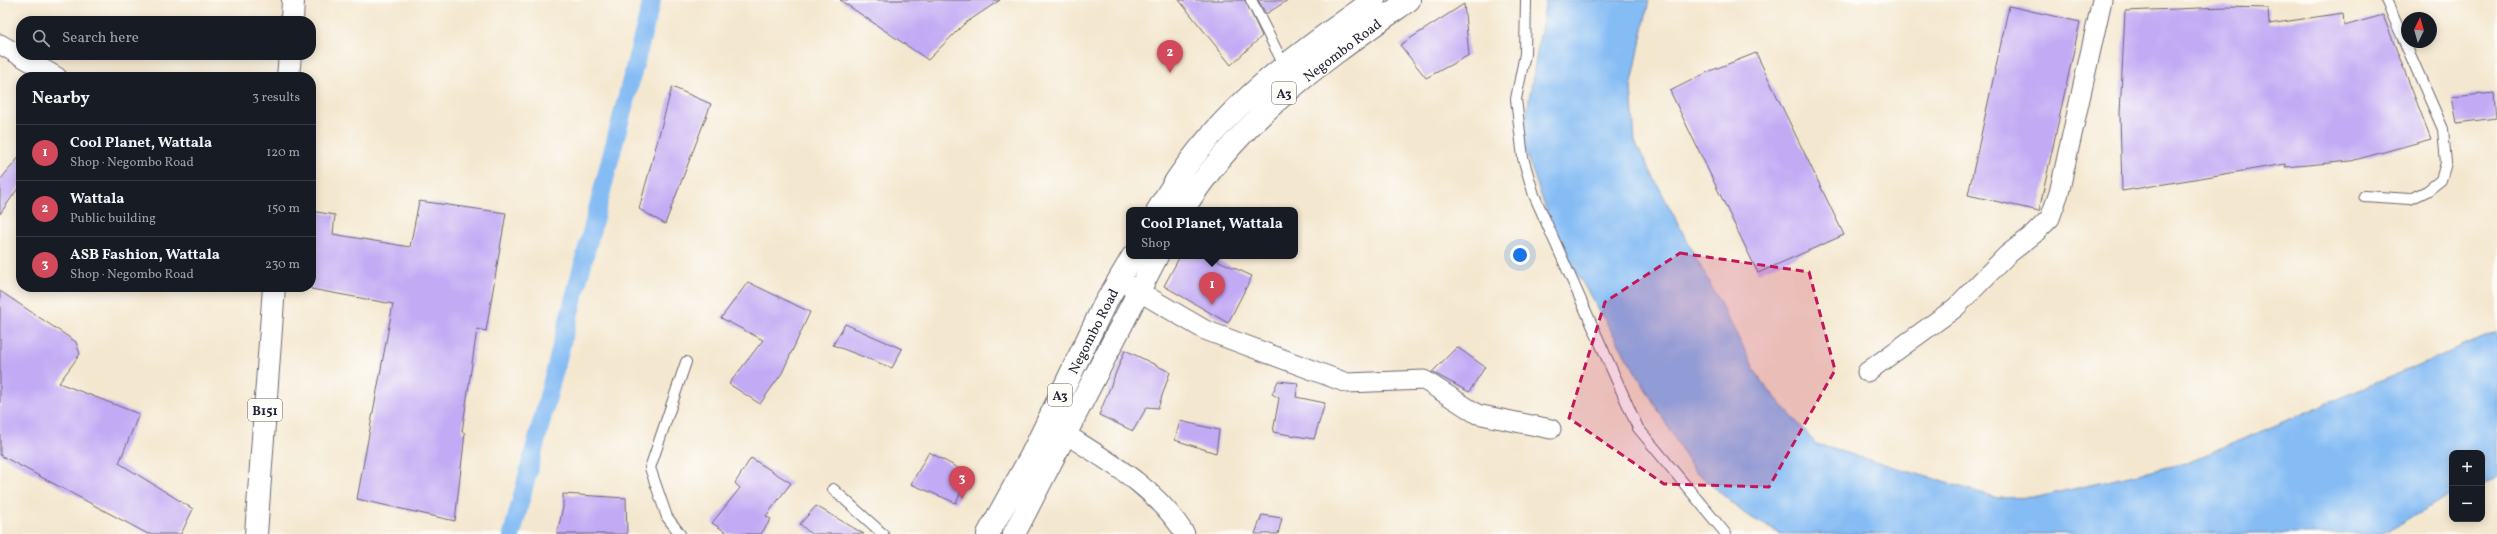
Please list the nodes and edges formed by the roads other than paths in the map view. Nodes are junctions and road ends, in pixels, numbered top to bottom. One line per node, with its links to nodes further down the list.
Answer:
1 (293, 0): 8 (main road)
2 (1251, 0): 13 (lane)
3 (1374, 0): 13 (main road, Negombo Road / A3)
4 (1409, 0): 16 (main road, Negombo Road / A3)
5 (1526, 0): 36 (lane)
6 (2102, 0): 26 (street)
7 (2386, 0): 17 (lane)
8 (292, 16)
9 (0, 44): 10 (street)
10 (16, 53)
11 (28, 60): 14 (street)
12 (290, 60): 15 (main road)
13 (1284, 65): 16 (lane); 18 (main road, Negombo Road / A3)
14 (48, 72)
15 (288, 72)
16 (1295, 85): 19 (main road, Negombo Road / A3)
17 (2364, 196)
18 (1160, 207)
19 (1184, 207)
20 (1131, 259): 22 (main road, Negombo Road / A3)
21 (1155, 259): 23 (main road, Negombo Road / A3)
22 (1119, 281): 23 (street); 33 (main road, Negombo Road / A3)
23 (1139, 290): 27 (street); 28 (main road, Negombo Road / A3)
24 (274, 292): 30 (main road, B151)
25 (686, 362): 31 (lane)
26 (1866, 372)
27 (1551, 429)
28 (1067, 435): 34 (main road, Negombo Road / A3); 35 (street)
29 (833, 489): 32 (lane)
30 (256, 534)
31 (680, 534)
32 (883, 534)
33 (988, 534)
34 (1014, 534)
35 (1185, 534)
36 (1726, 534)

